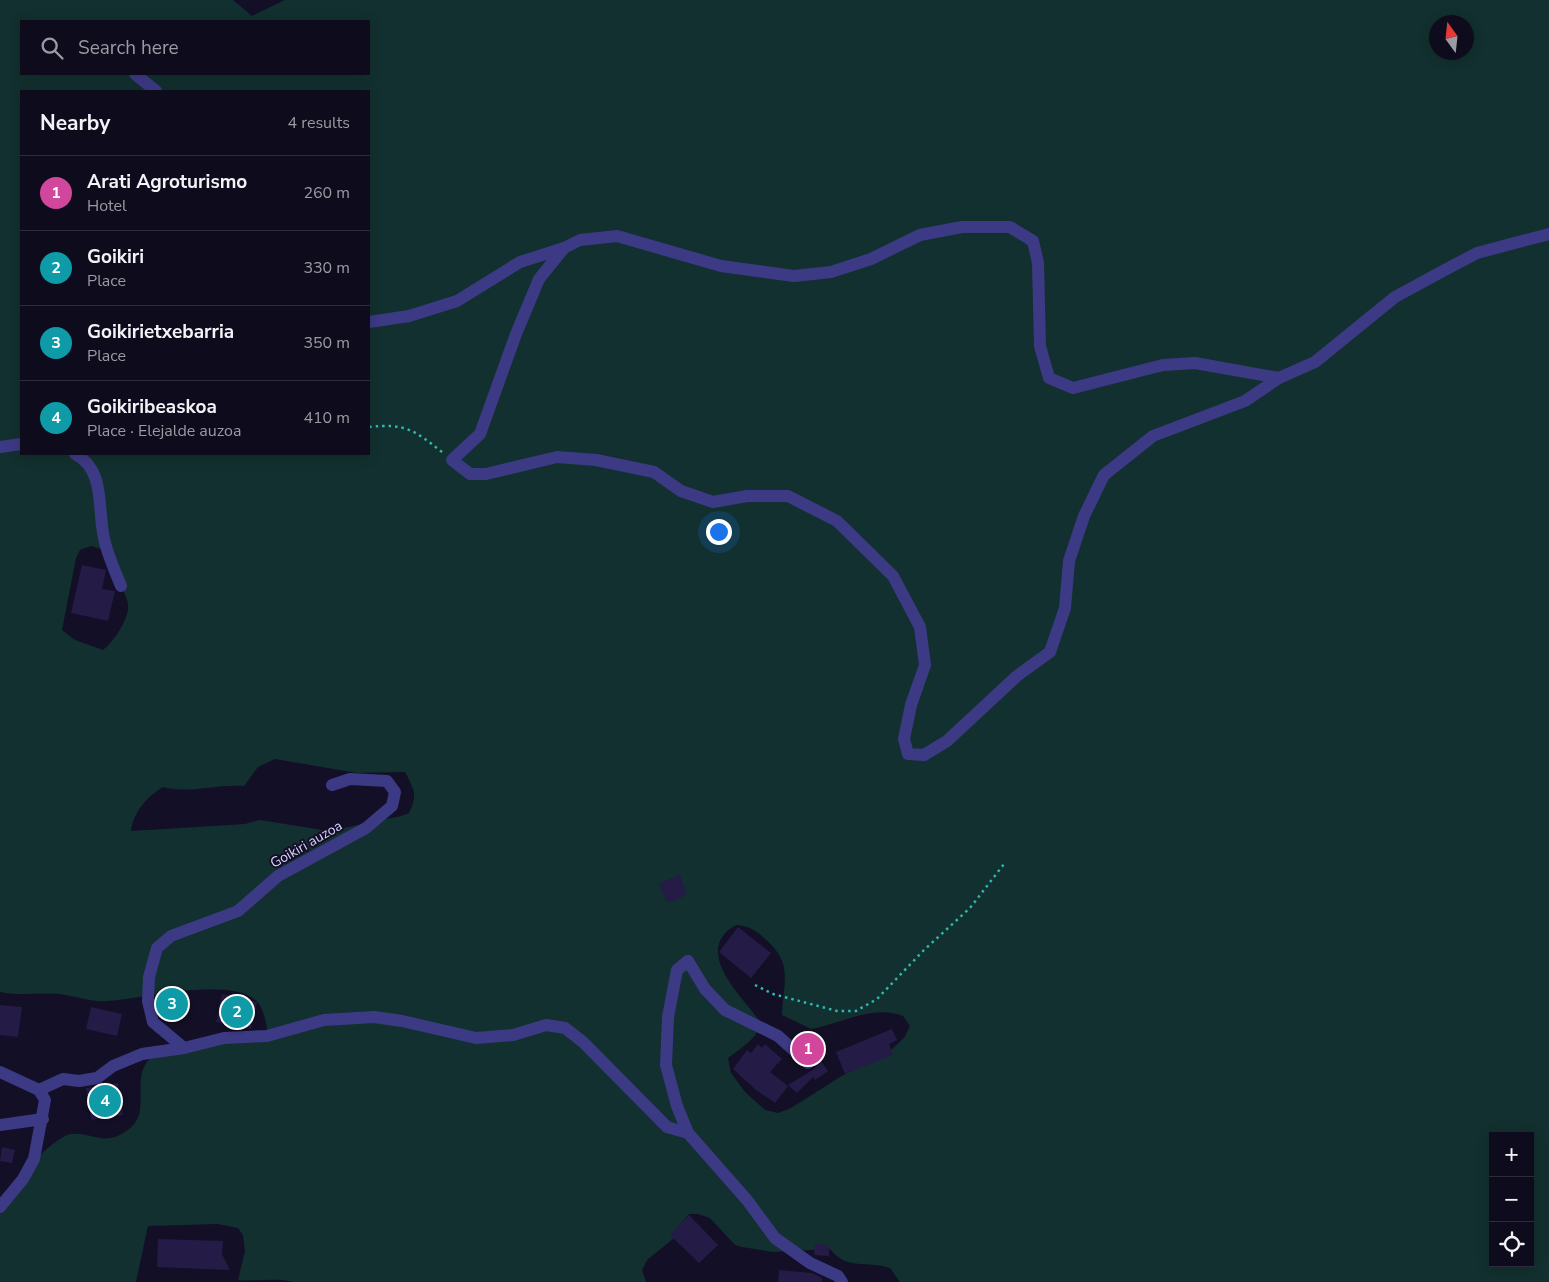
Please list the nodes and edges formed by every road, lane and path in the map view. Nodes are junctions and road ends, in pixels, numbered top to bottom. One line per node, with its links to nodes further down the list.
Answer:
1 (136, 75): 2 (street)
2 (155, 90)
3 (1549, 234): 6 (street)
4 (564, 248): 5 (street); 6 (street); 11 (street)
5 (370, 322)
6 (1279, 378): 11 (street)
7 (370, 427): 11 (path)
8 (20, 444): 9 (street)
9 (0, 447)
10 (77, 455): 12 (street)
11 (452, 460)
12 (121, 586)
13 (332, 785): 16 (street, Goikiri auzoa)
14 (1004, 864): 15 (path)
15 (756, 985)
16 (184, 1048): 19 (street); 22 (street)
17 (808, 1063): 22 (street)
18 (0, 1072): 19 (street)
19 (39, 1090): 20 (street)
20 (42, 1119): 21 (street); 23 (street)
21 (0, 1125)
22 (688, 1134): 24 (street)
23 (0, 1207)
24 (842, 1282)

